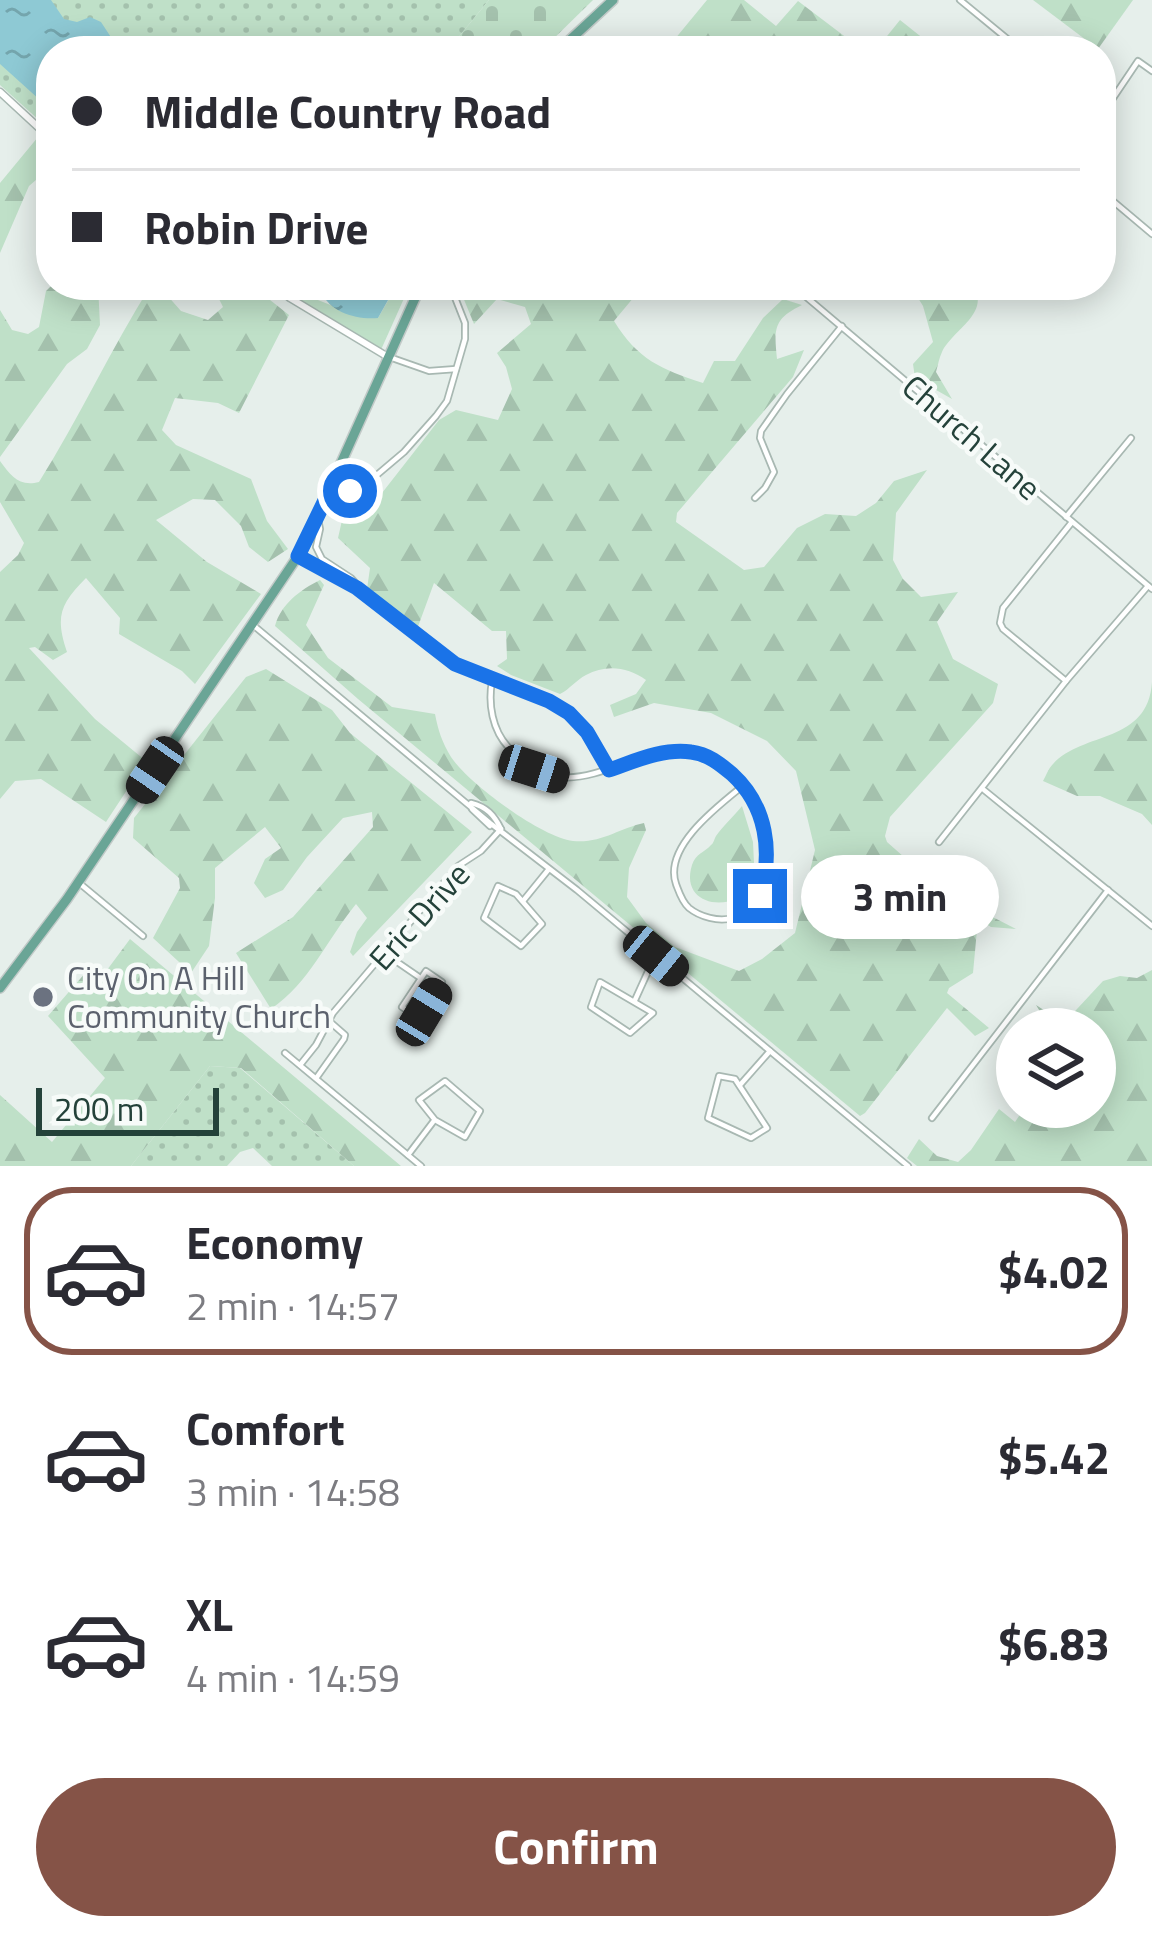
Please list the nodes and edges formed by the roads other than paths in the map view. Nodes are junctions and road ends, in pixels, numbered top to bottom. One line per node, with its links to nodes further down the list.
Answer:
1 (613, 0): 3 (main road)
2 (960, 0): 4 (street)
3 (574, 36)
4 (1004, 36)
5 (1152, 71): 6 (street)
6 (1116, 93)
7 (2, 98): 8 (street)
8 (36, 126)
9 (1116, 204): 10 (street)
10 (1152, 234)
11 (293, 300): 16 (street)
12 (414, 300): 16 (main road)
13 (456, 300): 17 (street)
14 (810, 300): 15 (street, Church Lane)
15 (842, 326): 21 (street); 23 (street, Church Lane)
16 (388, 357): 17 (street); 19 (main road)
17 (456, 369): 20 (street)
18 (1131, 438): 23 (street)
19 (332, 486): 20 (street); 22 (main road)
20 (358, 490): 22 (street)
21 (755, 498)
22 (320, 514): 24 (main road); 26 (street)
23 (1069, 519): 25 (street, Church Lane); 29 (street)
24 (298, 556): 26 (street); 27 (main road)
25 (1150, 587): 29 (street)
26 (357, 588): 28 (street)
27 (254, 625): 33 (street); 37 (main road)
28 (492, 680): 30 (street); 30 (street)
29 (1066, 681): 32 (street)
30 (609, 770): 31 (street)
31 (744, 785): 31 (street)
32 (982, 788): 35 (street); 38 (street)
33 (467, 802): 34 (street); 34 (street)
34 (501, 830): 36 (street); 42 (street, Eric Drive)
35 (939, 842)
36 (549, 868): 39 (street); 43 (street)
37 (78, 882): 41 (street); 45 (main road)
38 (1108, 890): 40 (street); 53 (street)
39 (523, 901): 39 (street)
40 (1152, 926)
41 (143, 936)
42 (384, 953): 44 (street); 47 (street, Eric Drive)
43 (656, 956): 46 (street); 48 (street)
44 (420, 977): 44 (street)
45 (0, 988)
46 (634, 1002): 46 (street)
47 (329, 1021): 50 (street, Eric Drive); 51 (street)
48 (770, 1051): 52 (street); 57 (street)
49 (285, 1053): 50 (street)
50 (300, 1065): 51 (street)
51 (316, 1078): 55 (street)
52 (740, 1085): 52 (street)
53 (932, 1118)
54 (435, 1120): 54 (street); 55 (street)
55 (408, 1155): 56 (street)
56 (421, 1166)
57 (908, 1166)

